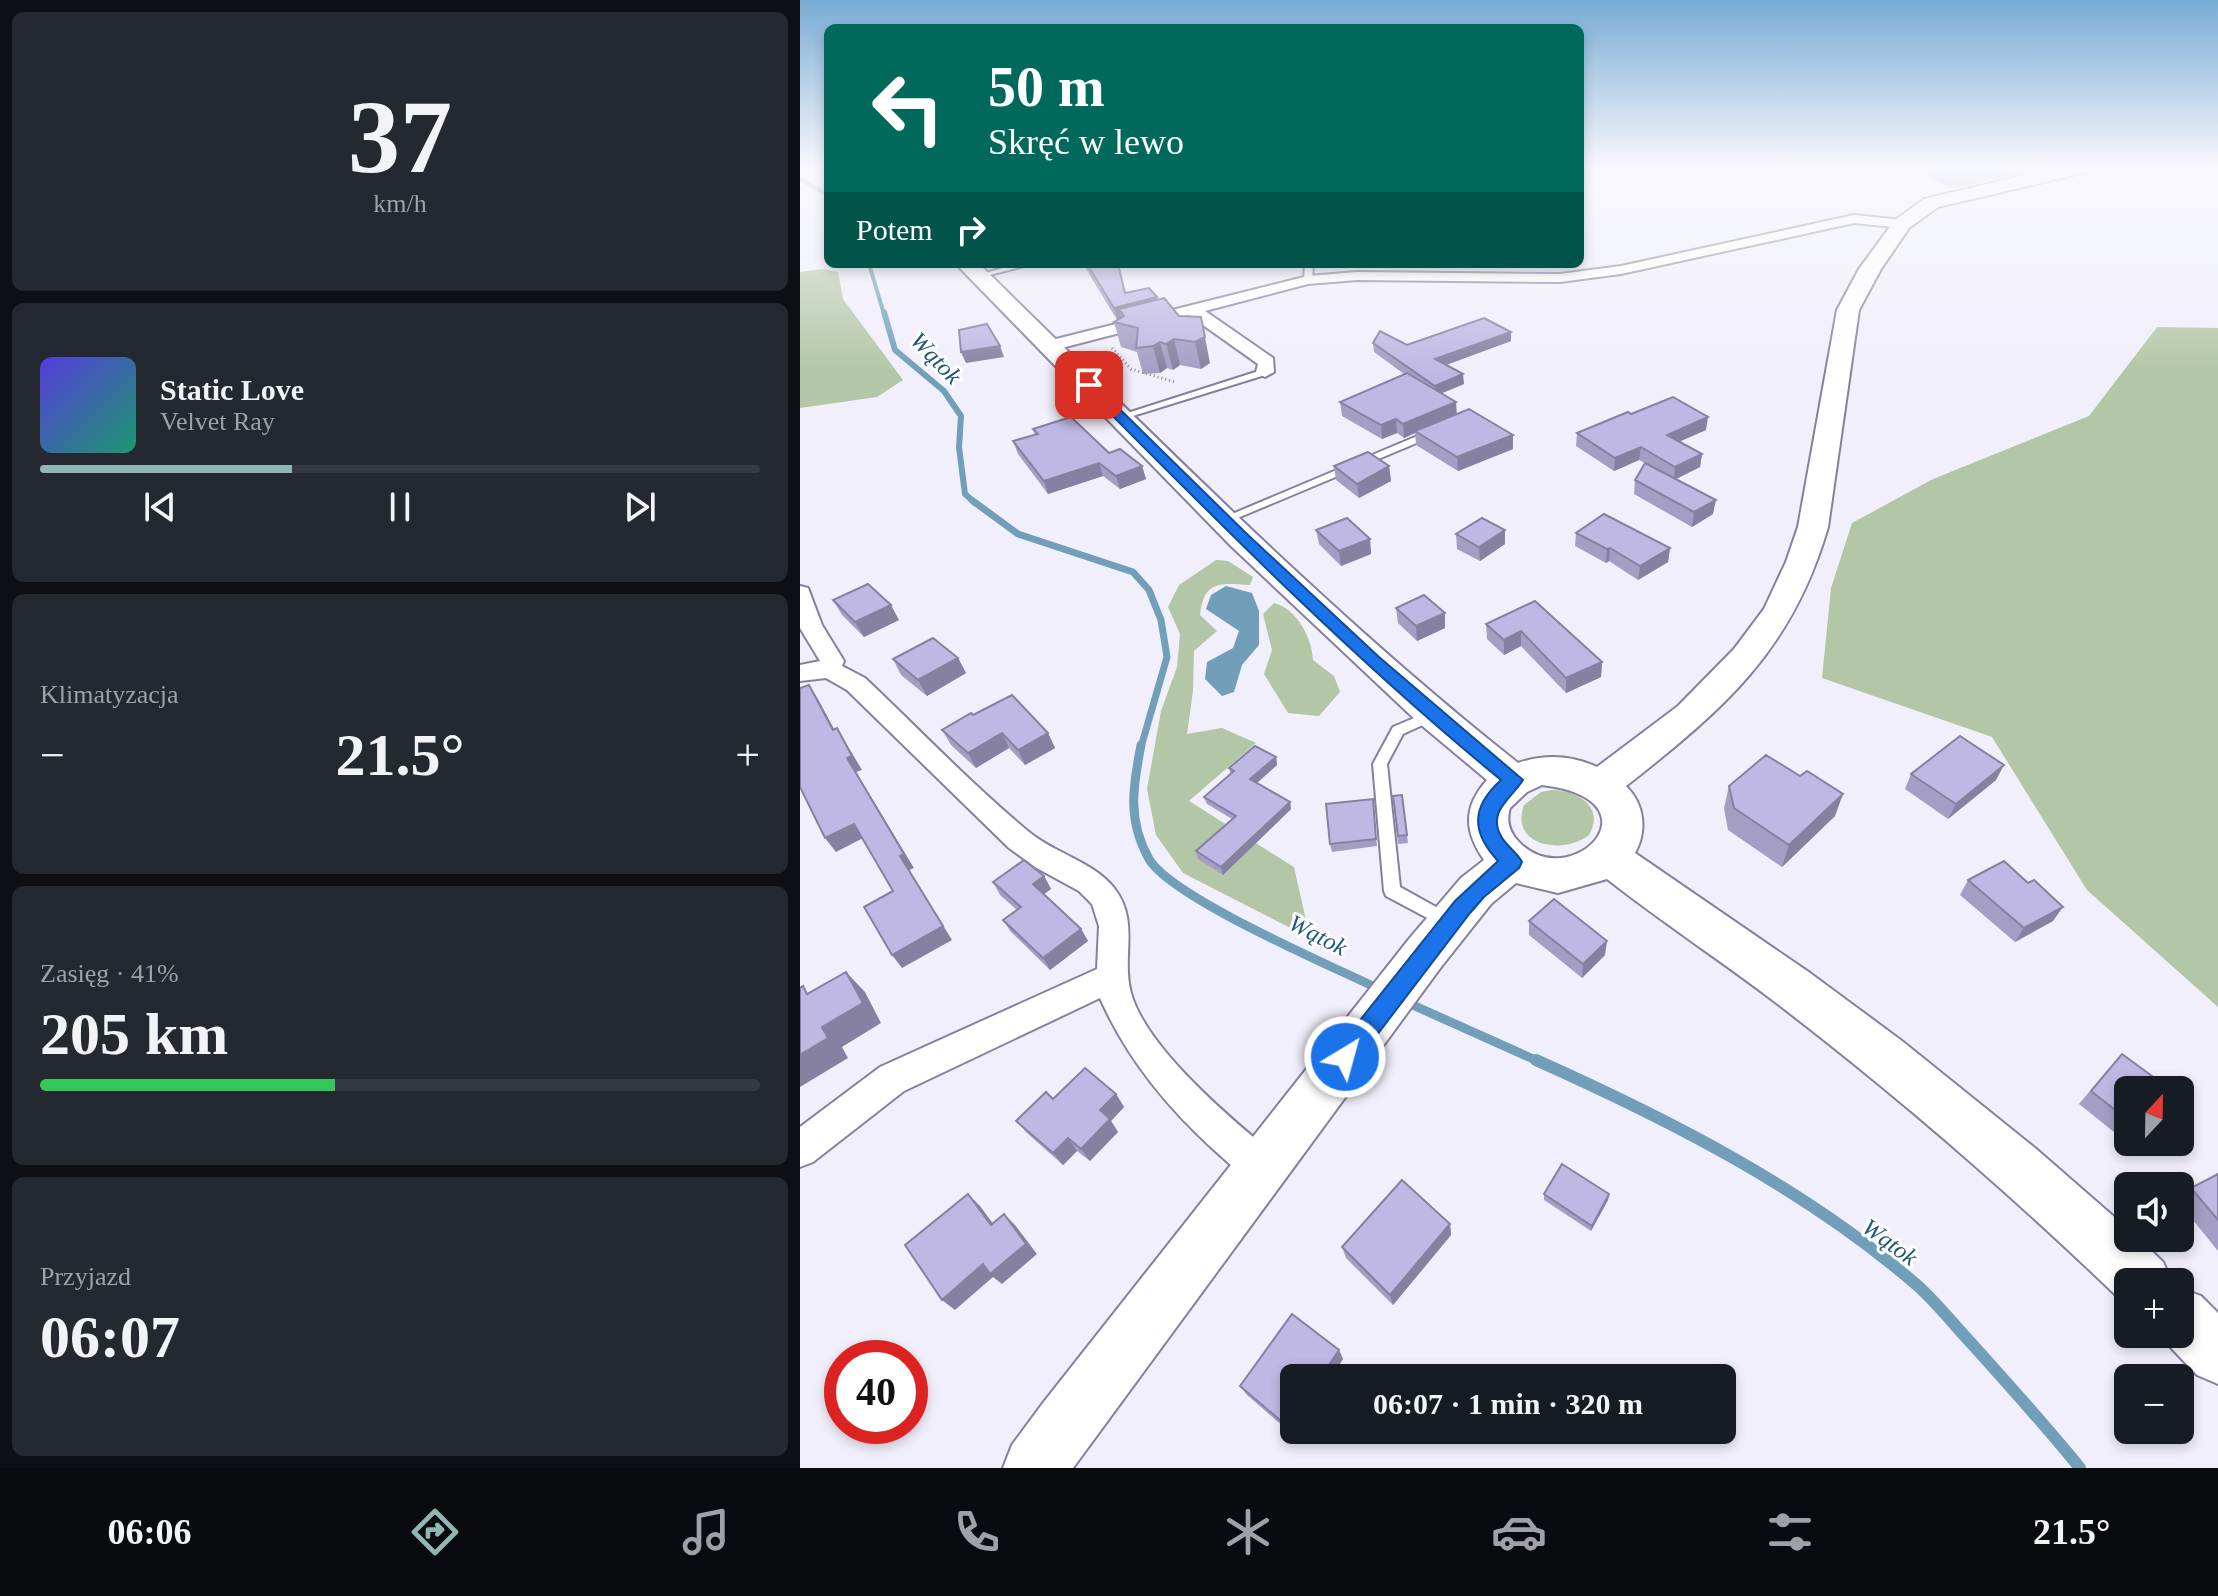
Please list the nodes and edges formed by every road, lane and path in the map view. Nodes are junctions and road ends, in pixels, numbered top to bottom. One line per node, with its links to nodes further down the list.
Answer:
1 (1779, 236): 4 (street)
2 (1894, 236): 18 (street)
3 (973, 270): 7 (street)
4 (1308, 272): 5 (street)
5 (1191, 309): 7 (street); 8 (street)
6 (1120, 341): 9 (path)
7 (1050, 346): 10 (street)
8 (1265, 372): 9 (lane)
9 (1188, 389): 10 (lane)
10 (1120, 417): 12 (street)
11 (1450, 425): 12 (lane)
12 (1224, 520): 16 (street)
13 (800, 593): 14 (street)
14 (829, 669): 15 (street); 22 (street)
15 (800, 673)
16 (1433, 715): 17 (street); 21 (lane)
17 (1513, 780): 18 (street); 20 (street)
18 (1602, 784): 19 (street)
19 (1609, 857): 20 (street); 25 (street)
20 (1512, 862): 21 (street)
21 (1437, 938): 24 (street)
22 (1112, 977): 23 (street); 24 (street)
23 (800, 1149)
24 (1262, 1168): 28 (street)
25 (2128, 1268)
26 (2194, 1331): 27 (street)
27 (2218, 1354)
28 (1035, 1468)

